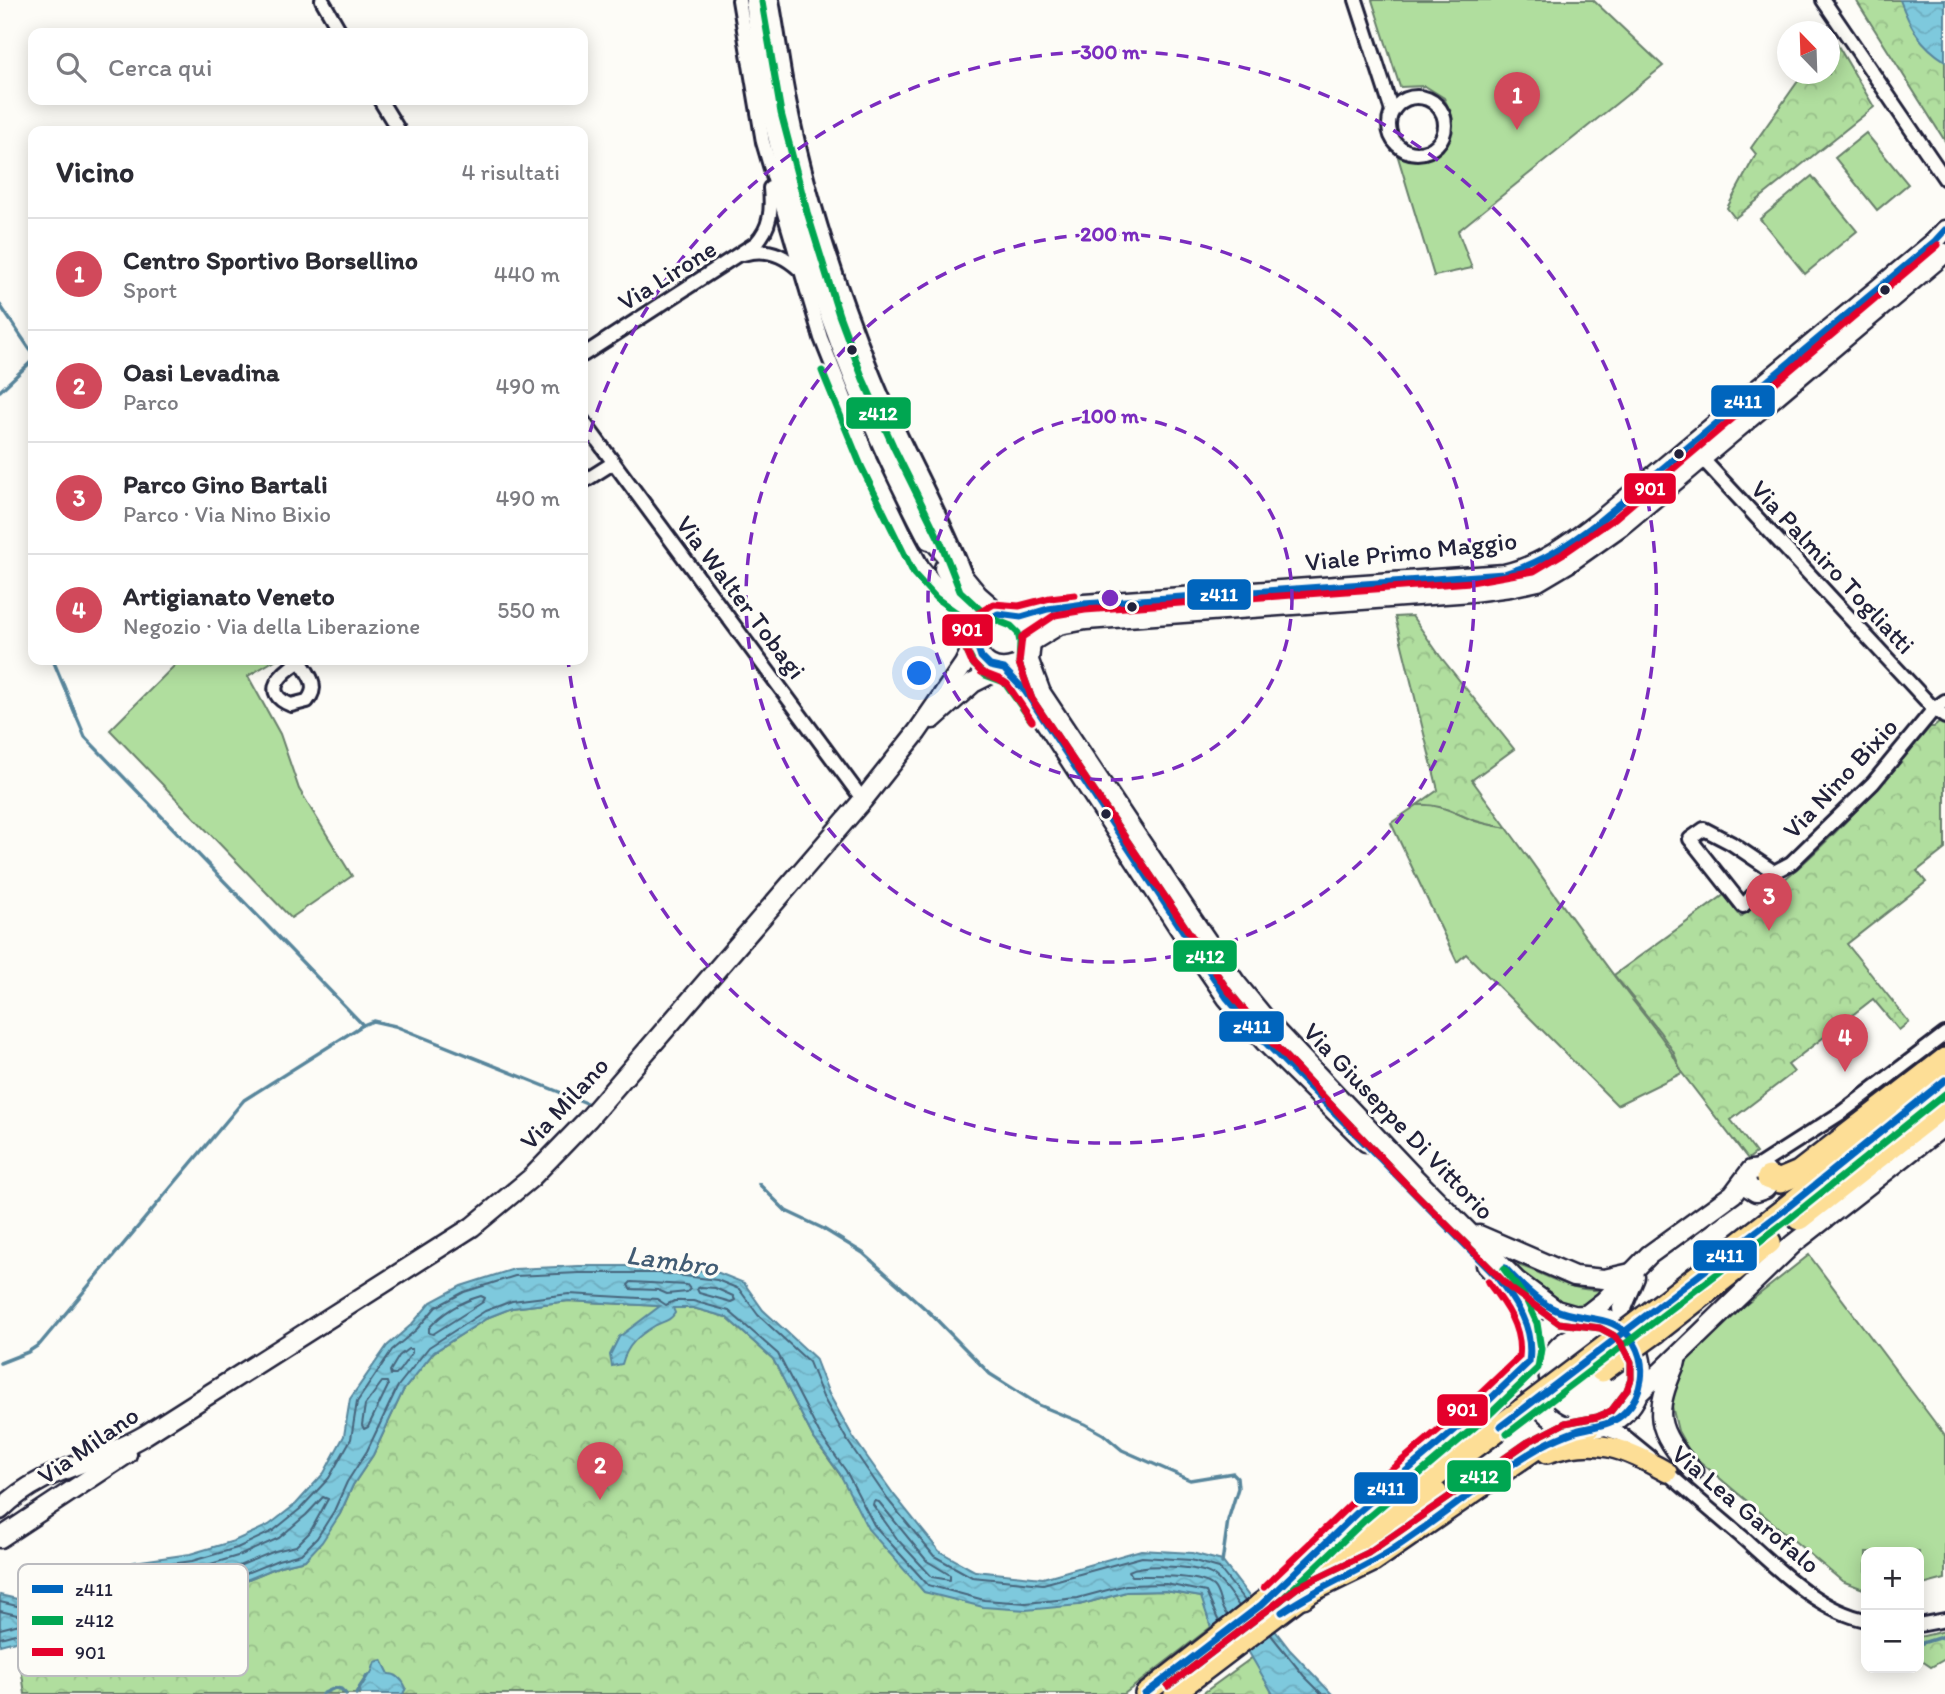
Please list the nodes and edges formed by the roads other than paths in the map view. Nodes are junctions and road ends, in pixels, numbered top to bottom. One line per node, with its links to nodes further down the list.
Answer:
1 (322, 0): 7 (street)
2 (738, 0): 11 (street, Via Giuseppe Di Vittorio)
3 (755, 0): 22 (main road, Via Giuseppe Di Vittorio)
4 (772, 0): 23 (street, Via Giuseppe Di Vittorio)
5 (1356, 0): 9 (street)
6 (1823, 0): 12 (street)
7 (338, 28)
8 (383, 105): 10 (street)
9 (1392, 111): 9 (street)
10 (396, 126)
11 (767, 159): 15 (street, Via Lirone); 16 (street, Via Giuseppe Di Vittorio)
12 (1944, 179)
13 (1945, 230): 19 (main road, Viale Primo Maggio)
14 (1945, 253): 19 (main road, Viale Primo Maggio)
15 (739, 256): 16 (street, Via Lirone); 17 (street, Via Lirone)
16 (800, 270): 24 (street, Via Giuseppe Di Vittorio)
17 (588, 352)
18 (588, 428): 20 (street, Via Walter Tobagi)
19 (1696, 452): 25 (main road, Viale Primo Maggio); 27 (main road, Viale Primo Maggio); 30 (street, Via Palmiro Togliatti)
20 (613, 463): 21 (street); 32 (street, Via Walter Tobagi)
21 (588, 479)
22 (924, 529): 23 (main road, Via Giuseppe Di Vittorio); 24 (main road, Via Giuseppe Di Vittorio)
23 (969, 585): 25 (main road, Via Giuseppe Di Vittorio)
24 (965, 606): 26 (main road, Via Giuseppe Di Vittorio)
25 (1009, 615): 26 (main road); 27 (main road, Via Giuseppe Di Vittorio)
26 (976, 637): 28 (main road, Via Giuseppe Di Vittorio); 31 (main road, Via Milano)
27 (1030, 647): 28 (main road); 40 (main road, Via Giuseppe Di Vittorio)
28 (1002, 669): 31 (main road, Via Milano); 46 (main road, Via Giuseppe Di Vittorio)
29 (1945, 701): 30 (street, Via Nino Bixio)
30 (1940, 713): 33 (street, Via Nino Bixio)
31 (917, 732): 32 (main road, Via Milano)
32 (863, 800): 49 (main road, Via Milano)
33 (1774, 872): 33 (street, Via Nino Bixio)
34 (1945, 1034): 39 (street)
35 (1945, 1060): 39 (highway)
36 (1945, 1080): 43 (highway)
37 (1945, 1104): 43 (highway)
38 (1945, 1125): 45 (main road)
39 (1759, 1178): 41 (main road)
40 (1467, 1228): 41 (main road); 42 (main road, Via Giuseppe Di Vittorio)
41 (1637, 1267): 42 (main road); 44 (main road)
42 (1581, 1315): 44 (main road); 46 (main road)
43 (1651, 1324): 48 (highway, bridge)
44 (1625, 1331): 47 (main road)
45 (1681, 1351): 47 (main road); 51 (main road)
46 (1530, 1358): 50 (main road); 57 (main road)
47 (1637, 1395): 50 (main road)
48 (1528, 1415): 56 (highway); 57 (highway)
49 (170, 1419): 54 (main road, Via Milano); 55 (main road, Via Milano)
50 (1594, 1428): 52 (street, Via Lea Garofalo); 53 (main road)
51 (1693, 1471)
52 (1667, 1472): 53 (main road); 58 (street, Via Lea Garofalo)
53 (1472, 1493): 56 (main road)
54 (0, 1510)
55 (0, 1538)
56 (1303, 1596): 57 (main road)
57 (1267, 1612): 61 (main road)
58 (1861, 1618)
59 (1945, 1620): 60 (street)
60 (1924, 1625)
61 (1228, 1641): 62 (main road); 63 (main road)
62 (1145, 1694)
63 (1174, 1694)

